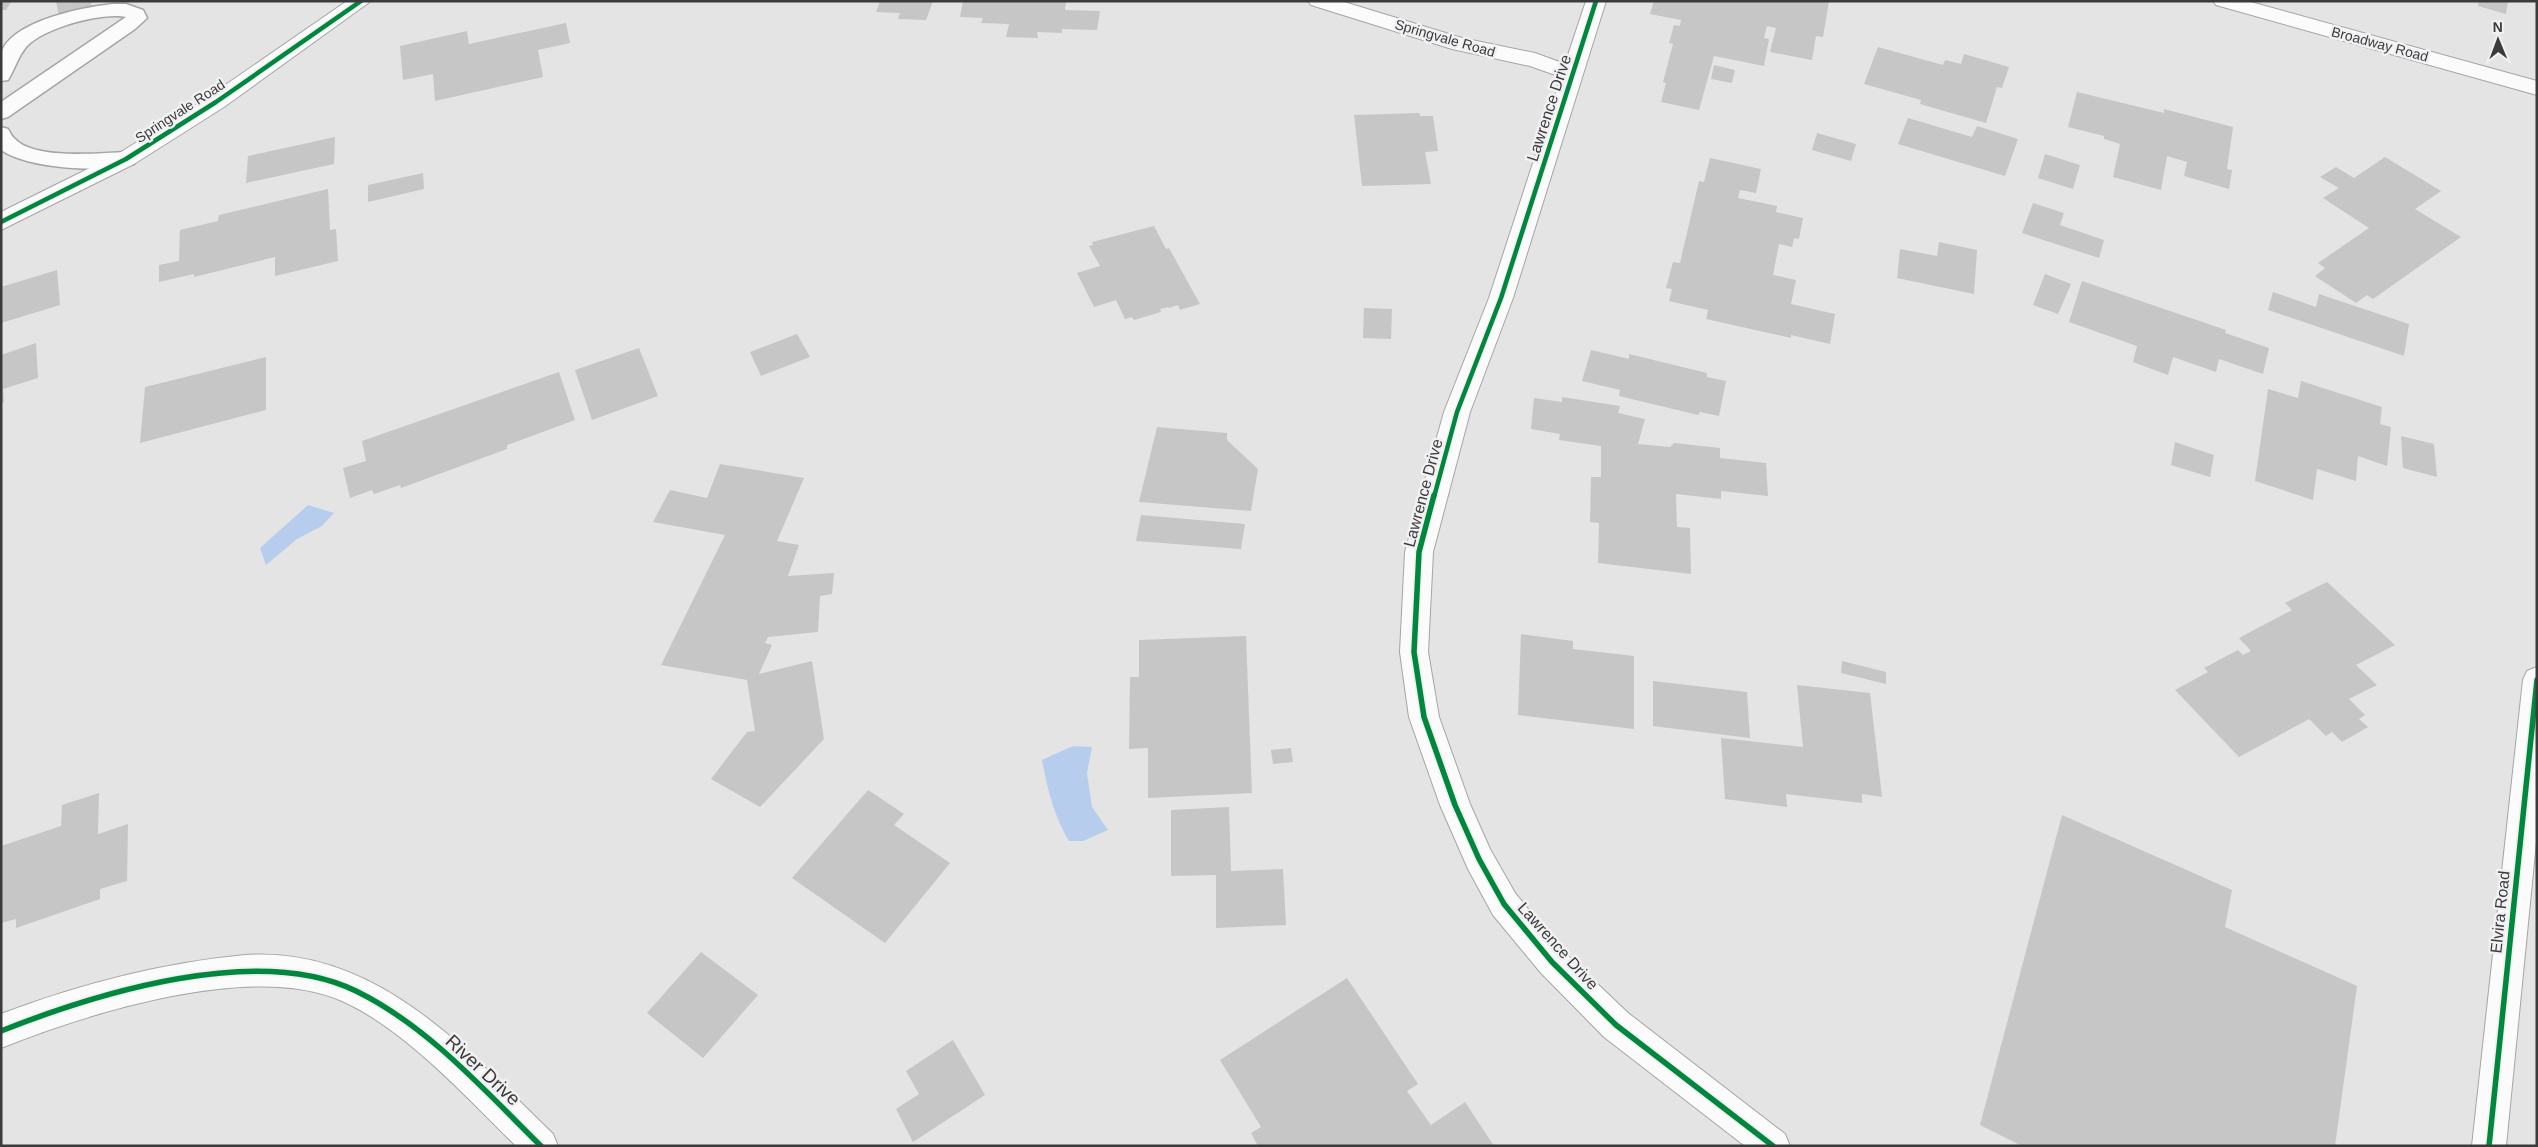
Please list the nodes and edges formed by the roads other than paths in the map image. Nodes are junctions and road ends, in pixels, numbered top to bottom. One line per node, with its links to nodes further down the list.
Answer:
1 (361, 1): 10 (street, Springvale Road)
2 (1318, 1): 5 (street, Springvale Road)
3 (1596, 1): 5 (street, Lawrence Drive)
4 (2223, 1): 7 (street, Broadway Road)
5 (1572, 74): 15 (street, Lawrence Drive)
6 (1, 75): 8 (lane)
7 (2537, 88)
8 (1, 112)
9 (1, 134): 10 (lane)
10 (126, 159): 11 (street, Springvale Road)
11 (1, 222)
12 (2537, 680): 16 (street, Elvira Road)
13 (1, 1031): 14 (street, River Drive)
14 (541, 1146)
15 (1774, 1146)
16 (2488, 1146)

